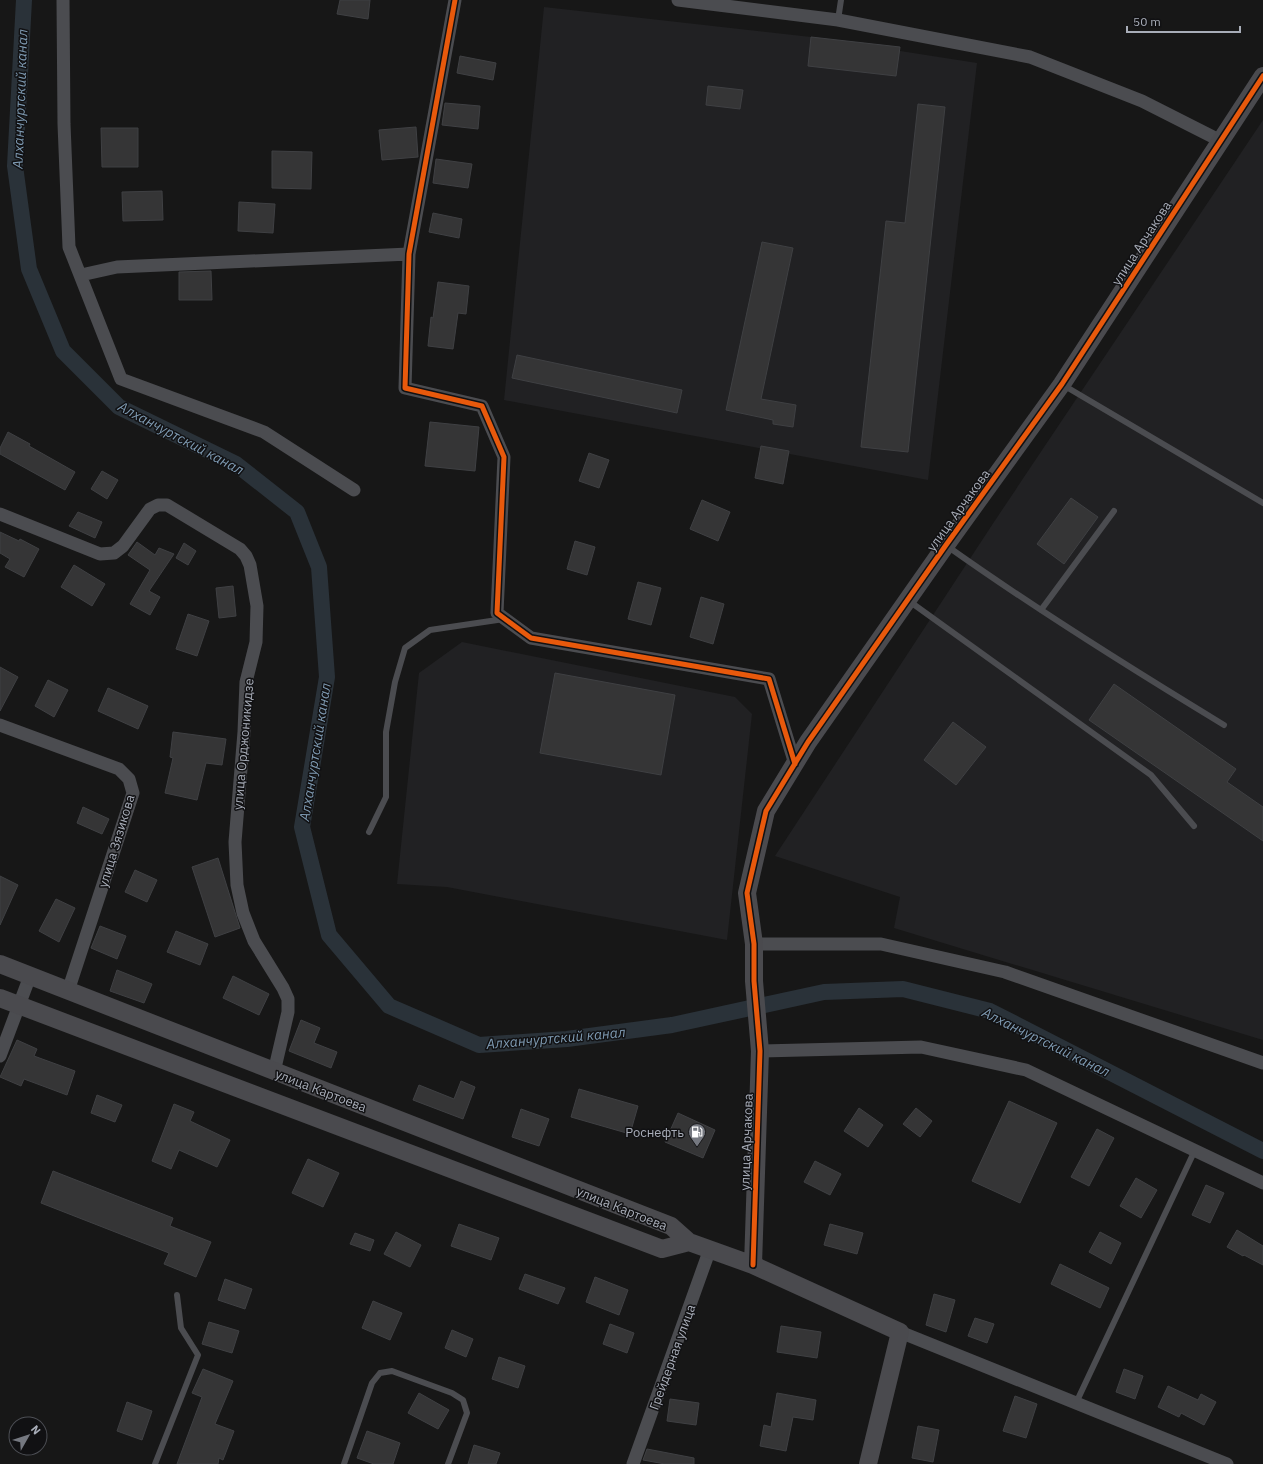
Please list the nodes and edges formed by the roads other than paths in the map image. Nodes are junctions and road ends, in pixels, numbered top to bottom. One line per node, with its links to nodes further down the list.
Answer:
1 (63, 0): 9 (street)
2 (455, 0): 8 (street)
3 (678, 0): 5 (street)
4 (841, 0): 5 (lane)
5 (838, 20): 7 (street)
6 (1263, 76): 7 (main road, улица Арчакова)
7 (1222, 141): 10 (main road, улица Арчакова)
8 (409, 254): 9 (street); 18 (street)
9 (81, 274): 11 (street)
10 (1062, 384): 12 (lane); 15 (main road, улица Арчакова)
11 (354, 490)
12 (1263, 503)
13 (1114, 511): 17 (lane)
14 (0, 514): 33 (street, улица Орджоникидзе)
15 (946, 545): 16 (main road, улица Арчакова); 17 (lane)
16 (908, 600): 21 (main road, улица Арчакова); 22 (lane)
17 (1041, 610): 20 (lane)
18 (505, 619): 21 (street); 23 (lane)
19 (0, 725): 27 (street, улица Зязикова)
20 (1224, 725)
21 (795, 764): 24 (main road, улица Арчакова)
22 (1194, 826)
23 (369, 832)
24 (754, 944): 30 (main road, улица Арчакова); 32 (street)
25 (0, 964): 26 (main road, улица Картоева)
26 (30, 976): 27 (main road, улица Картоева); 29 (street)
27 (68, 991): 33 (main road, улица Картоева)
28 (0, 998): 29 (main road, улица Картоева)
29 (20, 1006): 31 (street); 36 (main road, улица Картоева)
30 (760, 1051): 34 (street); 38 (main road, улица Арчакова)
31 (0, 1056)
32 (1263, 1063)
33 (274, 1072): 36 (main road, улица Картоева)
34 (1195, 1150): 35 (street); 41 (lane)
35 (1263, 1183)
36 (689, 1242): 37 (main road)
37 (710, 1249): 38 (main road); 45 (street, Грейдерная улица)
38 (753, 1265): 40 (main road)
39 (177, 1295): 42 (lane)
40 (900, 1332): 41 (street); 46 (main road)
41 (1076, 1403): 47 (street)
42 (155, 1464)
43 (344, 1464): 44 (lane)
44 (448, 1464)
45 (633, 1464)
46 (868, 1464)
47 (1227, 1464)

